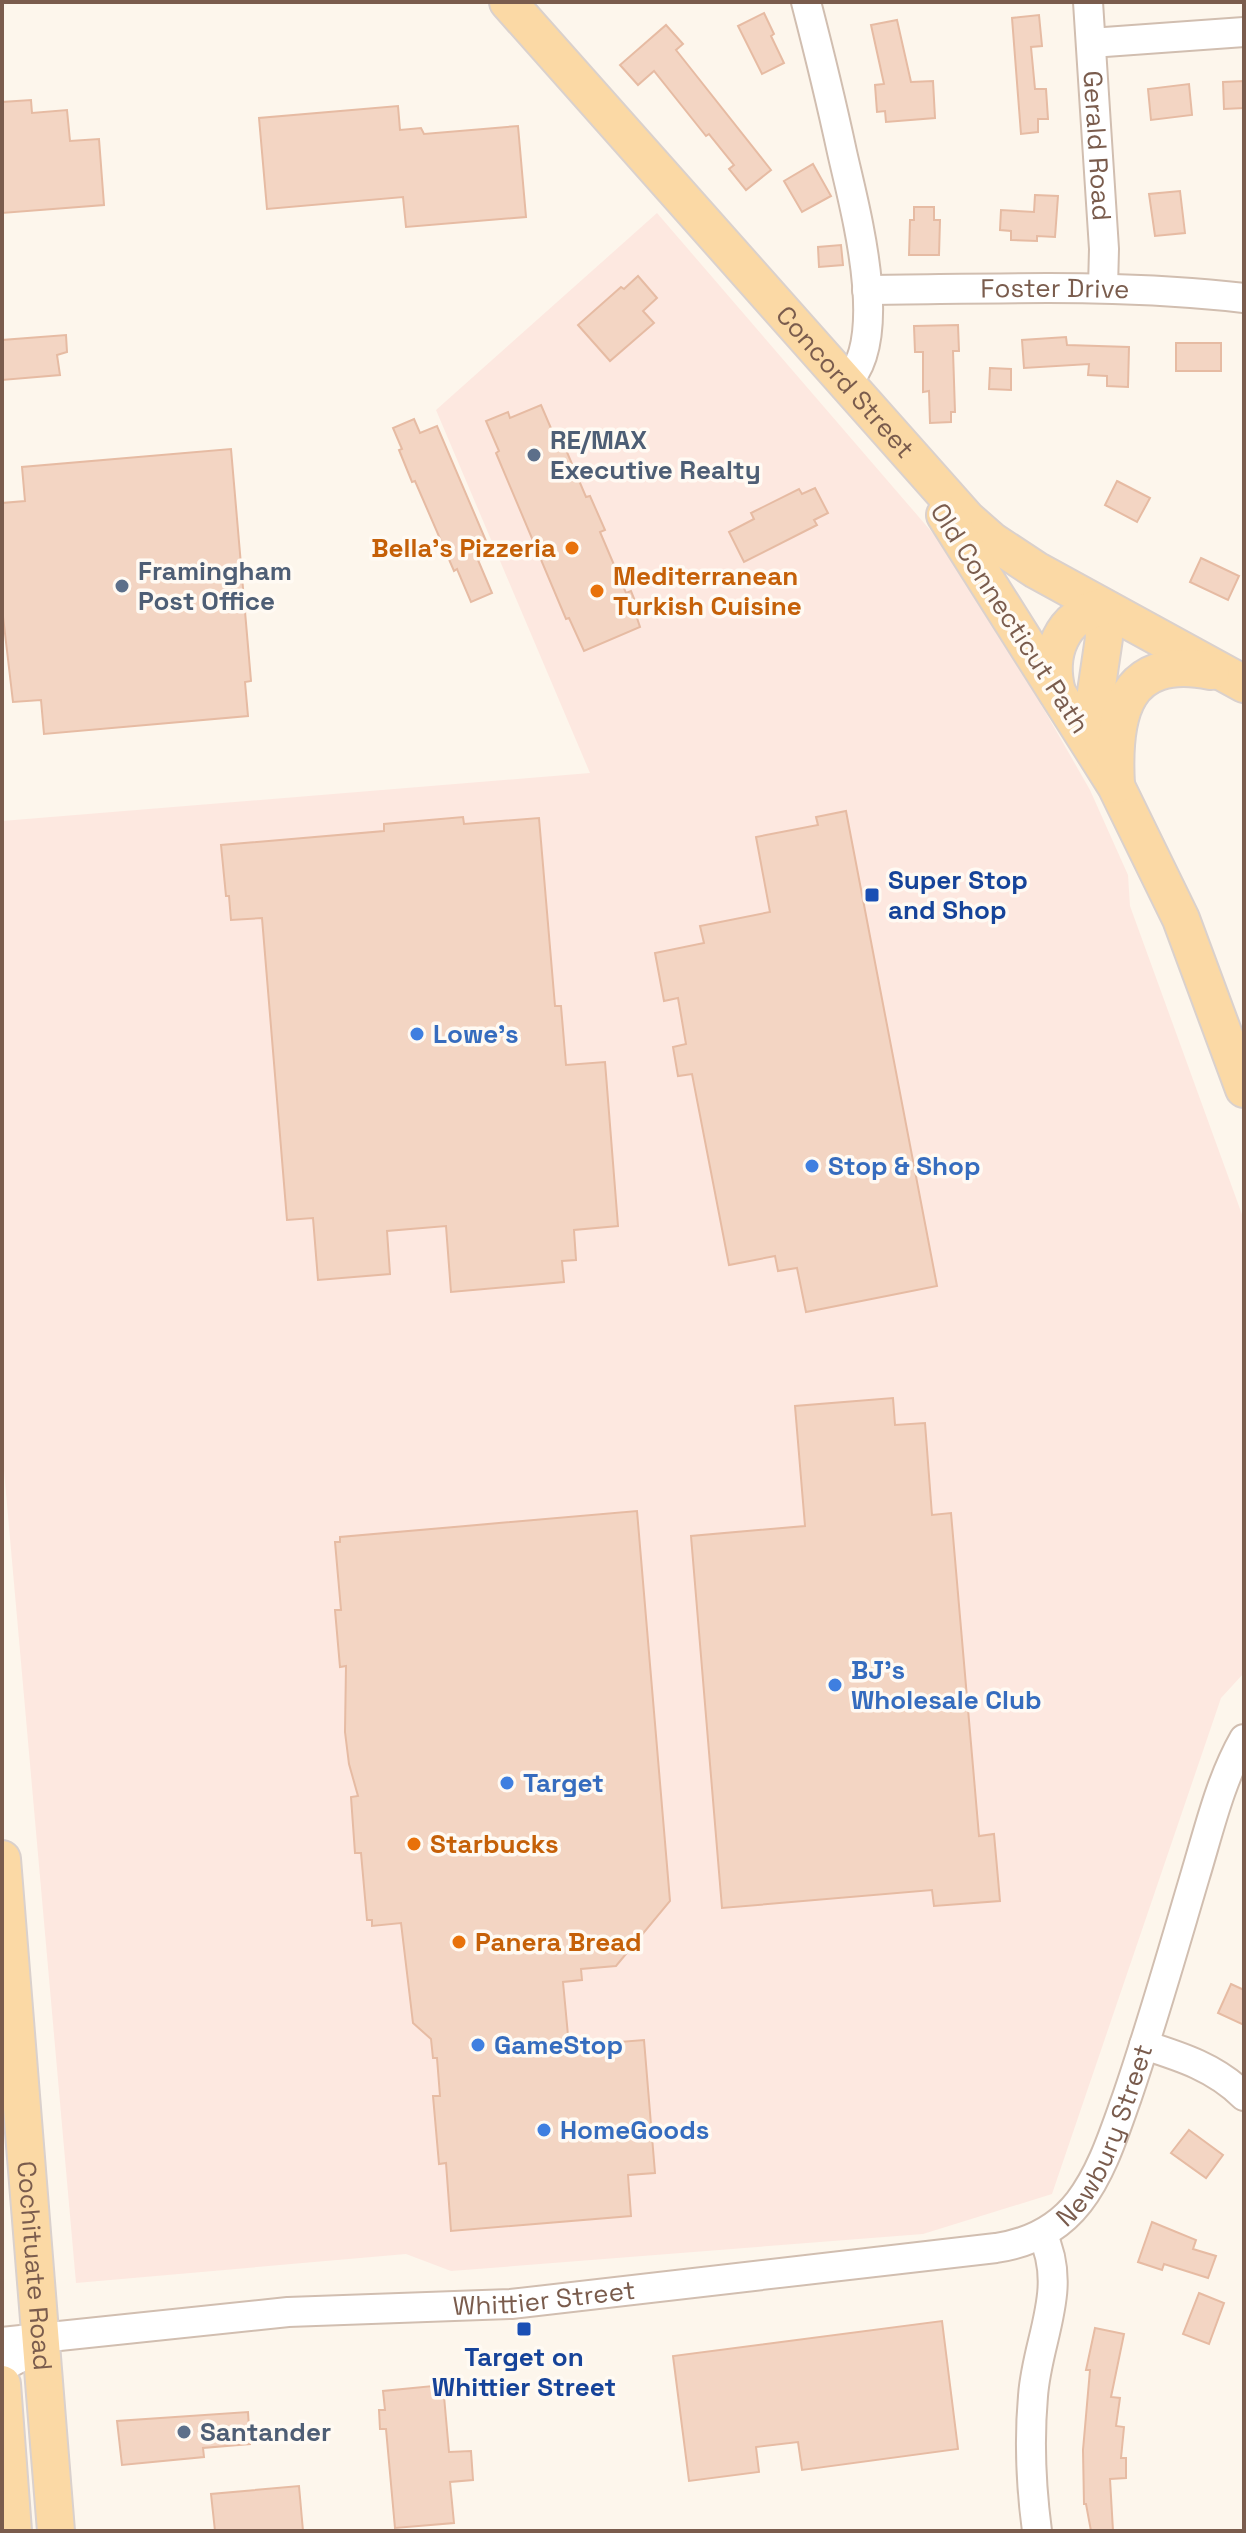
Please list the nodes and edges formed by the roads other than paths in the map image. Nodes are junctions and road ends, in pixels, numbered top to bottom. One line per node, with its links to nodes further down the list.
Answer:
1 (508, 2): 9 (main road, Concord Street)
2 (806, 2): 7 (street)
3 (1088, 2): 5 (street, Gerald Road)
4 (1244, 32): 5 (street)
5 (1091, 43): 6 (street, Gerald Road)
6 (1103, 288): 7 (street, Foster Drive); 8 (street, Foster Drive)
7 (867, 290): 9 (street)
8 (1244, 298)
9 (846, 383): 10 (main road, Concord Street)
10 (903, 450): 11 (main road, Concord Street); 13 (main road, Old Connecticut Path)
11 (1102, 607): 12 (main road, Concord Street); 13 (main road); 14 (main road, Old Connecticut Path)
12 (1235, 679): 14 (main road)
13 (1057, 692): 14 (main road, Old Connecticut Path)
14 (1116, 786): 15 (main road, Old Connecticut Path)
15 (1244, 1089)
16 (1244, 1739): 18 (street, Newbury Street)
17 (2, 1859): 21 (main road, Cochituate Road)
18 (1144, 2045): 19 (street); 20 (street, Newbury Street)
19 (1244, 2096)
20 (1042, 2234): 21 (street, Whittier Street); 27 (street, Newbury Street)
21 (42, 2338): 22 (street, Whittier Street); 23 (street); 26 (main road, Cochituate Road)
22 (2, 2342)
23 (2, 2367)
24 (2, 2384): 25 (main road, Cochituate Road)
25 (13, 2531)
26 (56, 2531)
27 (1037, 2531)

